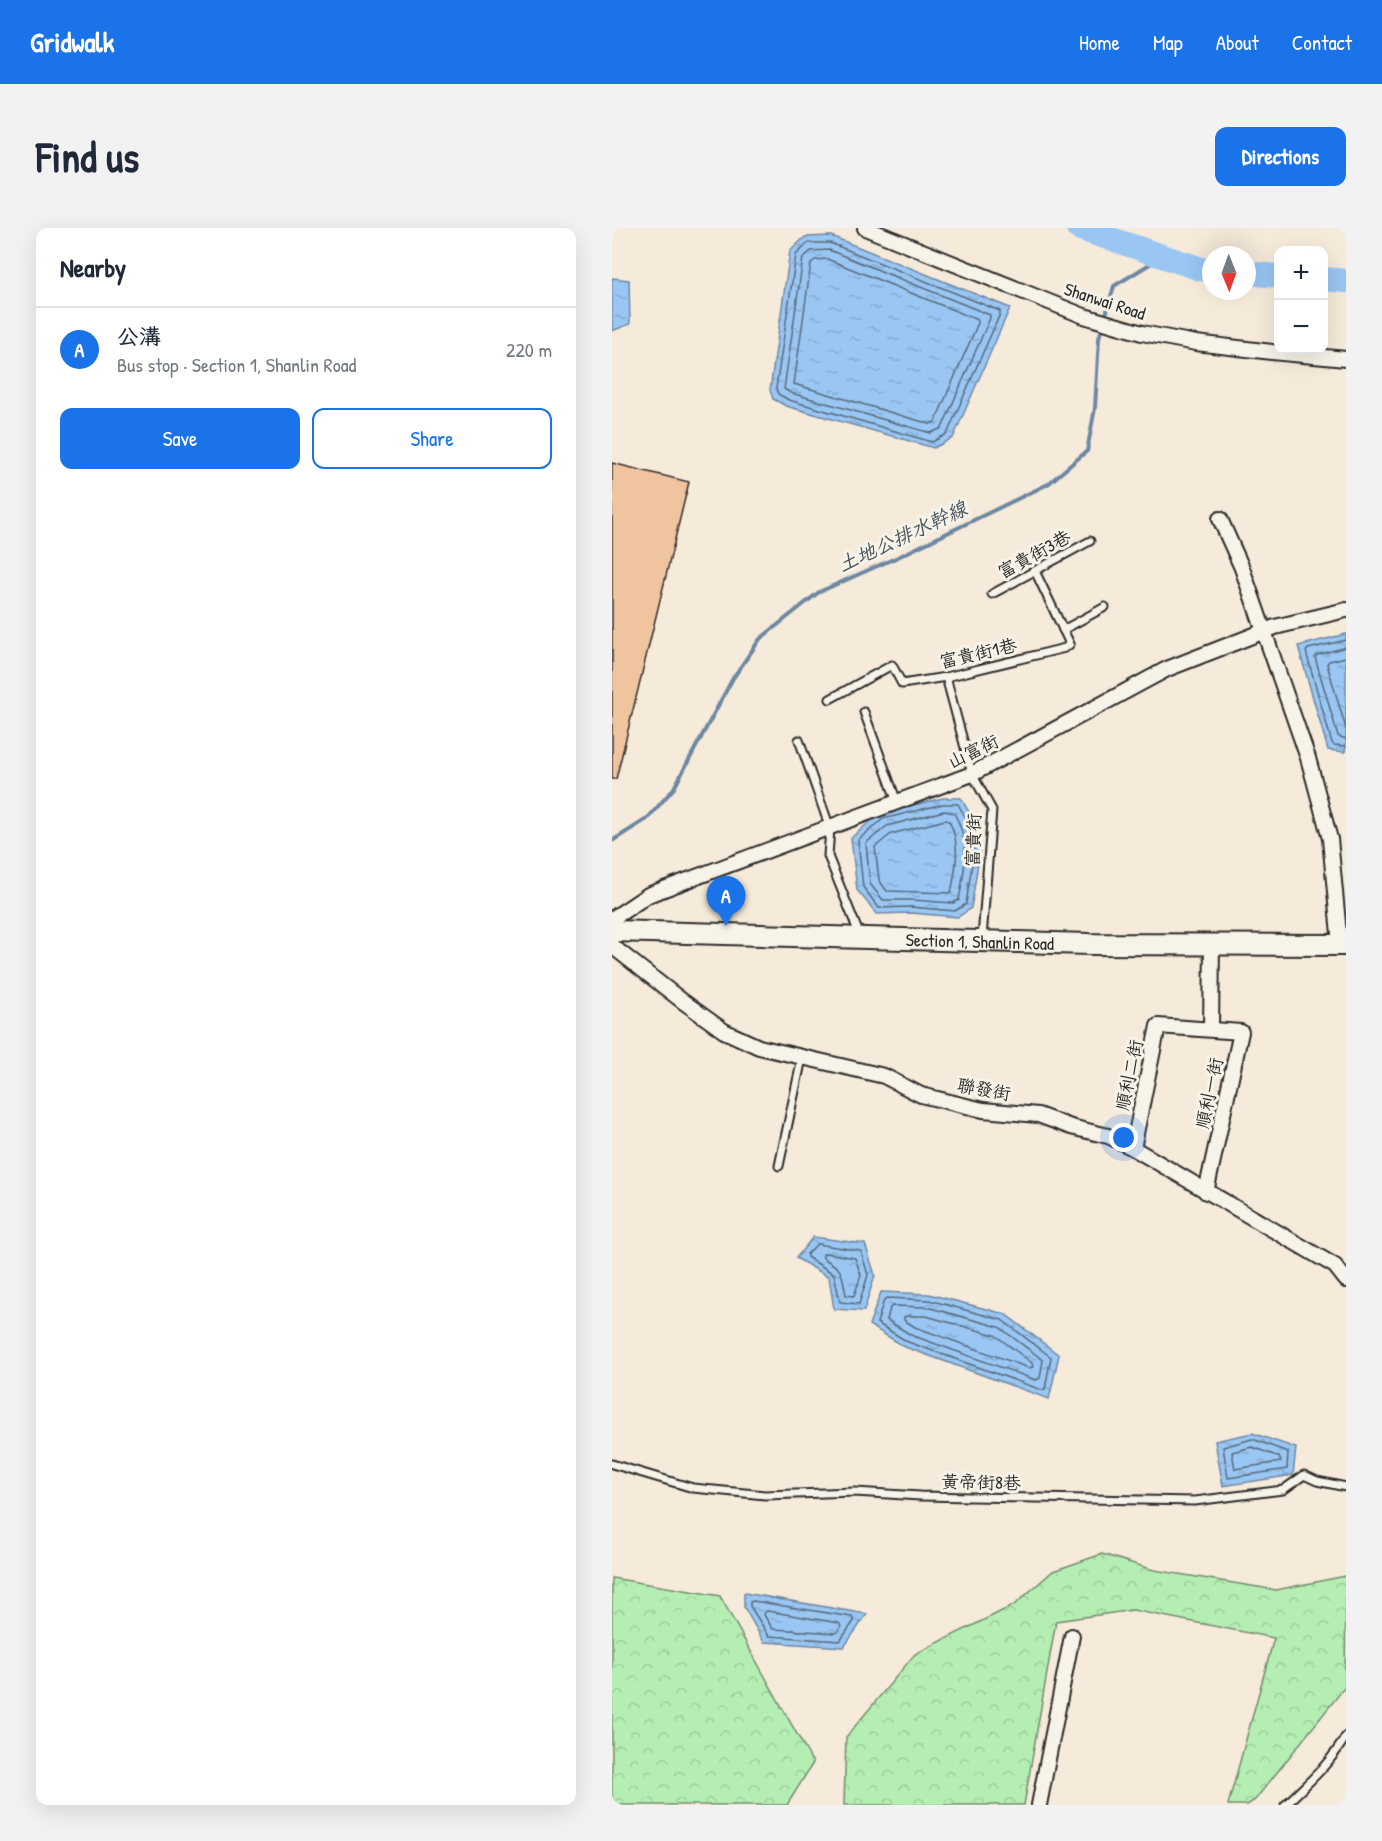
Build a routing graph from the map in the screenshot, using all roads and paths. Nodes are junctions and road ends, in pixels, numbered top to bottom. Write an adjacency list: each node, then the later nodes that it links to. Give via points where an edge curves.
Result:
1 (865, 228): 2 (street, Shanwai Road, via 1084,316 1142,333 1196,343)
2 (1346, 359)
3 (1220, 519): 10 (street)
4 (1090, 541): 5 (lane, 富貴街3巷)
5 (1035, 570): 6 (lane, 富貴街3巷); 9 (lane)
6 (992, 594)
7 (1105, 607): 9 (lane)
8 (1346, 610): 10 (street, 山富街)
9 (1063, 630): 11 (lane, 富貴街1巷, via 1070,644 1065,648)
10 (1264, 632): 15 (street, 山富街, via 1167,669); 23 (street, via 1308,758 1330,839)
11 (946, 677): 12 (lane, 富貴街1巷, via 902,684 892,665); 15 (lane, 富貴街)
12 (830, 699)
13 (864, 711): 16 (lane)
14 (799, 740): 17 (lane)
15 (972, 774): 16 (street, 山富街); 21 (lane, 富貴街, via 992,810)
16 (897, 802): 17 (street, 山富街)
17 (830, 828): 18 (street, 山富街, via 648,895); 20 (lane, via 828,856)
18 (612, 919)
19 (612, 931): 20 (main road, Section 1, Shanlin Road)
20 (860, 938): 21 (main road, Section 1, Shanlin Road)
21 (982, 941): 22 (main road, Section 1, Shanlin Road)
22 (1212, 944): 23 (main road, Section 1, Shanlin Road); 25 (street)
23 (1343, 945)
24 (612, 946): 26 (street, 聯發街, via 724,1031 759,1047)
25 (1211, 1029): 27 (street, 順利二街, via 1158,1026); 29 (street, 順利一街, via 1241,1032)
26 (802, 1058): 27 (street, 聯發街, via 884,1076 921,1095 983,1110 1038,1115 1108,1136); 28 (lane)
27 (1133, 1148): 29 (street, 聯發街)
28 (779, 1166)
29 (1206, 1192): 30 (street, 聯發街, via 1335,1266)
30 (1346, 1280)
31 (612, 1464): 32 (lane, 黃帝街8巷, via 693,1488 765,1495 855,1492 1195,1501 1283,1490 1304,1475)
32 (1346, 1487)
33 (1072, 1636): 35 (street)
34 (1346, 1736): 36 (lane, via 1316,1776)
35 (1039, 1805)
36 (1285, 1805)

